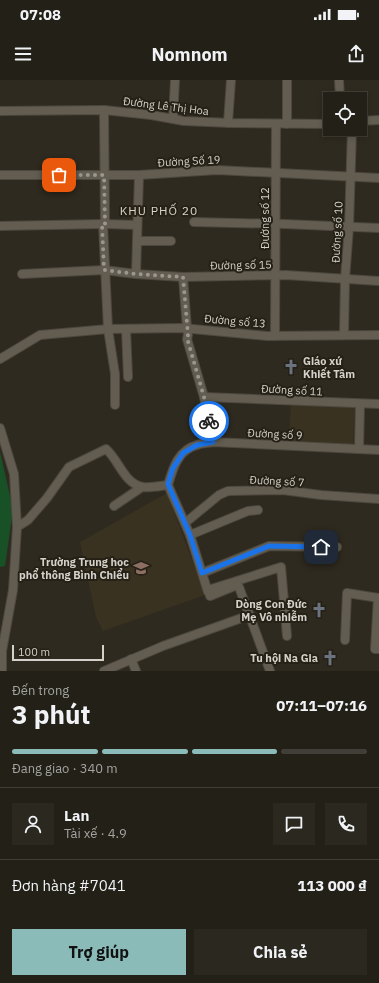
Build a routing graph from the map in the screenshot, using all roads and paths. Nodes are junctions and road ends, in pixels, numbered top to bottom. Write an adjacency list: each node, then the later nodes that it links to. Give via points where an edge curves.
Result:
1 (175, 80): 8 (street)
2 (231, 80): 11 (street)
3 (286, 80): 13 (street)
4 (339, 80): 5 (street)
5 (340, 92)
6 (104, 110): 7 (street, Đường Lê Thị Hoa); 8 (street, Đường Lê Thị Hoa); 18 (street)
7 (0, 111)
8 (173, 119): 11 (street, Đường Lê Thị Hoa)
9 (379, 120): 10 (street)
10 (367, 121)
11 (228, 123): 12 (street, Đường Lê Thị Hoa)
12 (276, 124): 13 (street, Đường Lê Thị Hoa); 16 (street, Đường số 12)
13 (287, 124): 14 (street, Đường Lê Thị Hoa)
14 (323, 124)
15 (352, 136): 20 (street, Đường số 10)
16 (276, 173): 19 (street, Đường Số 19, via 217,170); 20 (street, Đường Số 19); 24 (street, Đường số 12)
17 (0, 175): 18 (street, Đường Số 19)
18 (104, 175): 19 (street, Đường Số 19); 23 (street)
19 (139, 175): 25 (street)
20 (351, 176): 21 (street, Đường Số 19); 27 (street, Đường số 10)
21 (379, 178)
22 (194, 222): 24 (street)
23 (104, 224): 25 (street); 26 (street); 31 (street)
24 (276, 224): 27 (street); 34 (street, Đường số 12)
25 (137, 225): 29 (street)
26 (0, 226)
27 (349, 227): 28 (street); 36 (street, Đường số 10)
28 (379, 228)
29 (137, 241): 30 (street); 33 (street)
30 (171, 241)
31 (104, 270): 32 (street); 33 (street, Đường số 15); 39 (street)
32 (22, 274)
33 (136, 274): 35 (street, Đường số 15)
34 (275, 275): 35 (street, Đường số 15); 36 (street, Đường số 15); 42 (street, Đường số 12)
35 (183, 277): 38 (street)
36 (345, 279): 37 (street, Đường số 15); 43 (street, Đường số 10)
37 (379, 281)
38 (186, 328): 40 (street, Đường số 13); 42 (street, Đường số 13); 46 (street)
39 (108, 329): 40 (street, Đường số 13); 44 (street, Đường số 13, via 40,335); 49 (street, via 116,374)
40 (126, 329): 45 (street)
41 (379, 335): 43 (street, Đường số 13)
42 (275, 336): 43 (street, Đường số 13)
43 (344, 336)
44 (0, 359)
45 (128, 377)
46 (204, 397): 47 (street, Đường số 11); 51 (street)
47 (360, 404): 48 (street, Đường số 11); 52 (street)
48 (379, 404)
49 (116, 405)
50 (0, 428): 60 (street, via 14,474)
51 (213, 442): 52 (street, Đường số 9); 54 (street, Đường số 9, via 197,445 183,453 173,468)
52 (359, 449): 53 (street, Đường số 9)
53 (379, 450)
54 (168, 484): 55 (street); 59 (street)
55 (142, 487): 57 (street); 60 (street, via 127,478 106,449 70,467 28,520)
56 (379, 499): 59 (street, Đường số 7, via 283,490 228,491 219,495)
57 (114, 506)
58 (258, 510): 61 (street, via 248,511)
59 (185, 523): 61 (street)
60 (17, 527): 71 (street, via 13,590 2,651)
61 (190, 535): 63 (street)
62 (337, 547): 63 (street, via 269,546)
63 (202, 573): 64 (street)
64 (209, 592): 66 (street, via 238,586); 67 (street, via 282,567)
65 (378, 598): 68 (street, via 347,593); 69 (street, via 375,649)
66 (250, 616): 70 (street); 74 (street)
67 (286, 636)
68 (345, 640)
69 (379, 649)
70 (131, 659): 72 (street); 73 (street)
71 (2, 671)
72 (104, 671)
73 (136, 671)
74 (270, 671)

